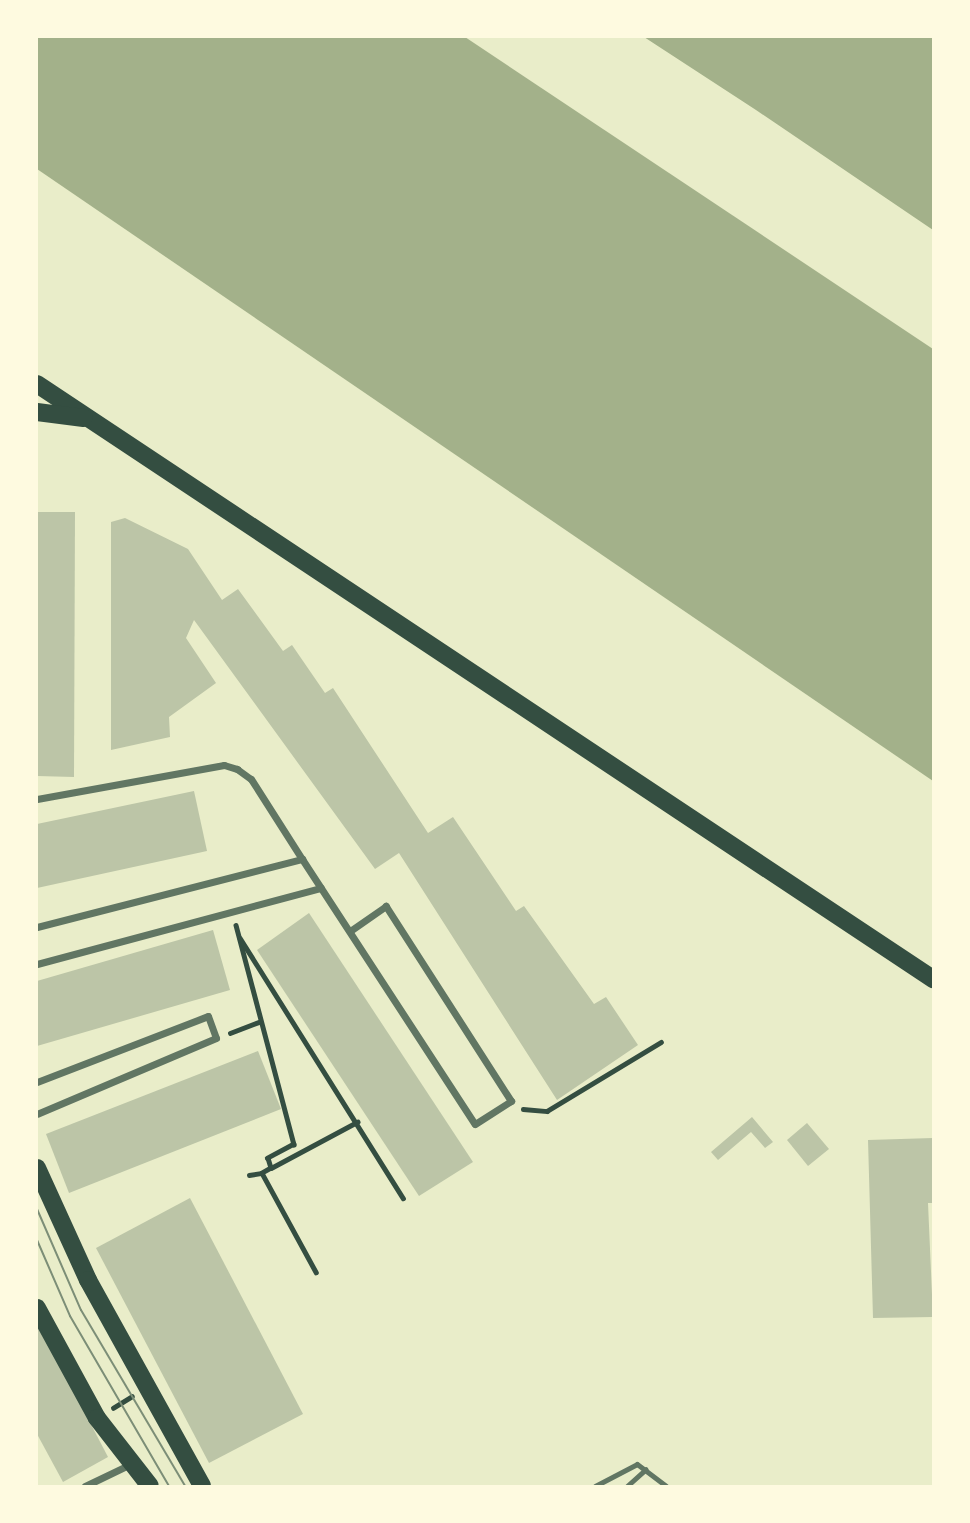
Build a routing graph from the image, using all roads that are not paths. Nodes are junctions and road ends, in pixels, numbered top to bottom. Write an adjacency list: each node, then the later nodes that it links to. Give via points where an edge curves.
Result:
1 (37, 384): 3 (main road)
2 (37, 412): 3 (main road)
3 (91, 419): 10 (main road)
4 (37, 799): 5 (street, via 224,765 251,779)
5 (302, 859): 6 (street); 7 (street)
6 (321, 888): 8 (street); 9 (street, via 232,908)
7 (37, 928)
8 (350, 931): 8 (street, via 475,1124 510,1101 386,906)
9 (37, 964)
10 (933, 979)
11 (37, 1082): 12 (street, via 208,1016 216,1038)
12 (37, 1114)
13 (37, 1170): 19 (main road)
14 (37, 1308): 15 (main road, via 97,1418)
15 (134, 1463): 17 (street); 18 (main road)
16 (646, 1469): 20 (lane, via 632,1465); 21 (lane); 22 (lane)
17 (85, 1486)
18 (150, 1486)
19 (202, 1486)
20 (596, 1486)
21 (627, 1486)
22 (666, 1486)

